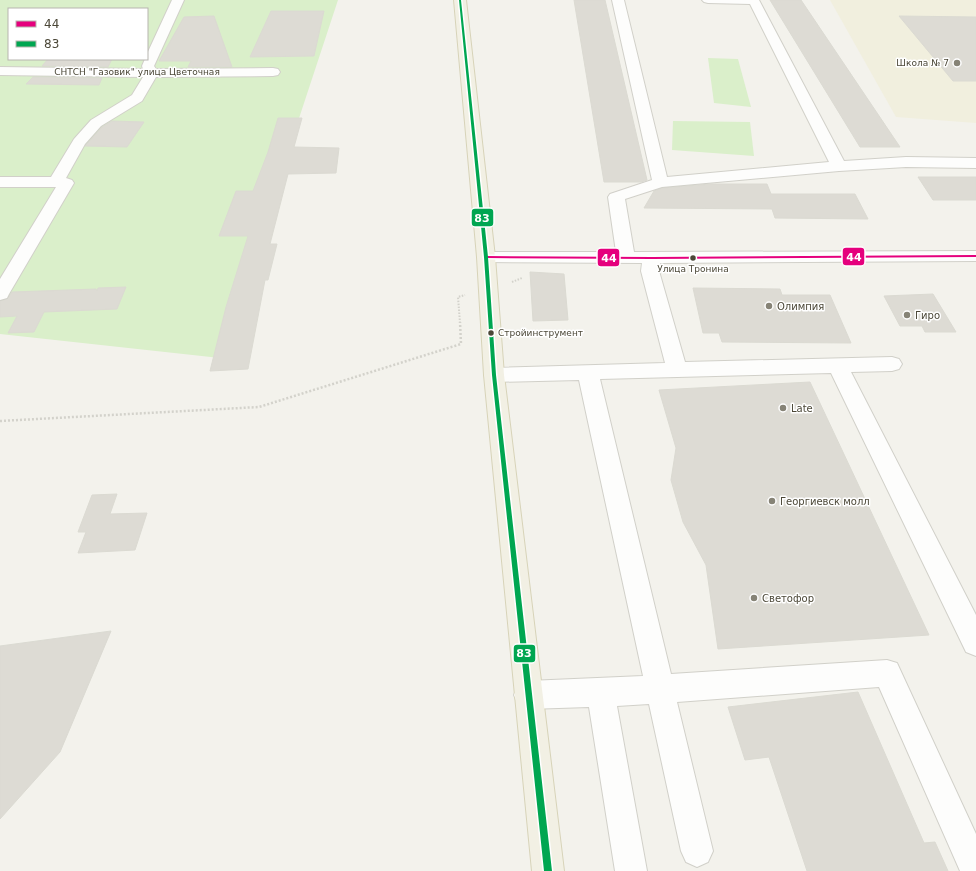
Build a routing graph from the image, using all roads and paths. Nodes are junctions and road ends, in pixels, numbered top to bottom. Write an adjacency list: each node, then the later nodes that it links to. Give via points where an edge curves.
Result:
1 (178, 0): 7 (street, via 148,66)
2 (460, 0): 14 (main road)
3 (618, 0): 12 (street)
4 (708, 0): 9 (street, via 754,1)
5 (0, 71): 7 (street, СНТСН "Газовик" улица Цветочная)
6 (273, 72): 7 (street, СНТСН "Газовик" улица Цветочная)
7 (152, 73): 11 (street, via 136,98 96,123 79,142)
8 (976, 163): 9 (street, via 906,162)
9 (839, 166): 12 (street)
10 (0, 182): 11 (street)
11 (56, 182): 20 (street, via 66,184)
12 (660, 182): 15 (street, via 616,197)
13 (971, 256): 16 (street); 17 (street)
14 (486, 257): 15 (street); 19 (main road)
15 (626, 258): 16 (street)
16 (652, 258): 23 (street, via 650,271)
17 (976, 272)
18 (522, 275): 19 (path, via 522,279)
19 (487, 288): 25 (main road); 26 (path, via 458,297 461,344 259,407)
20 (0, 294)
21 (892, 364): 22 (street)
22 (838, 366): 23 (street); 27 (street)
23 (677, 371): 24 (street)
24 (588, 374): 25 (street); 28 (street)
25 (494, 375): 30 (main road)
26 (0, 421)
27 (976, 643)
28 (660, 689): 29 (street); 31 (street); 32 (street, via 887,673)
29 (601, 693): 30 (street); 34 (street)
30 (528, 694): 33 (main road)
31 (697, 851)
32 (976, 870)
33 (548, 871)
34 (631, 871)

